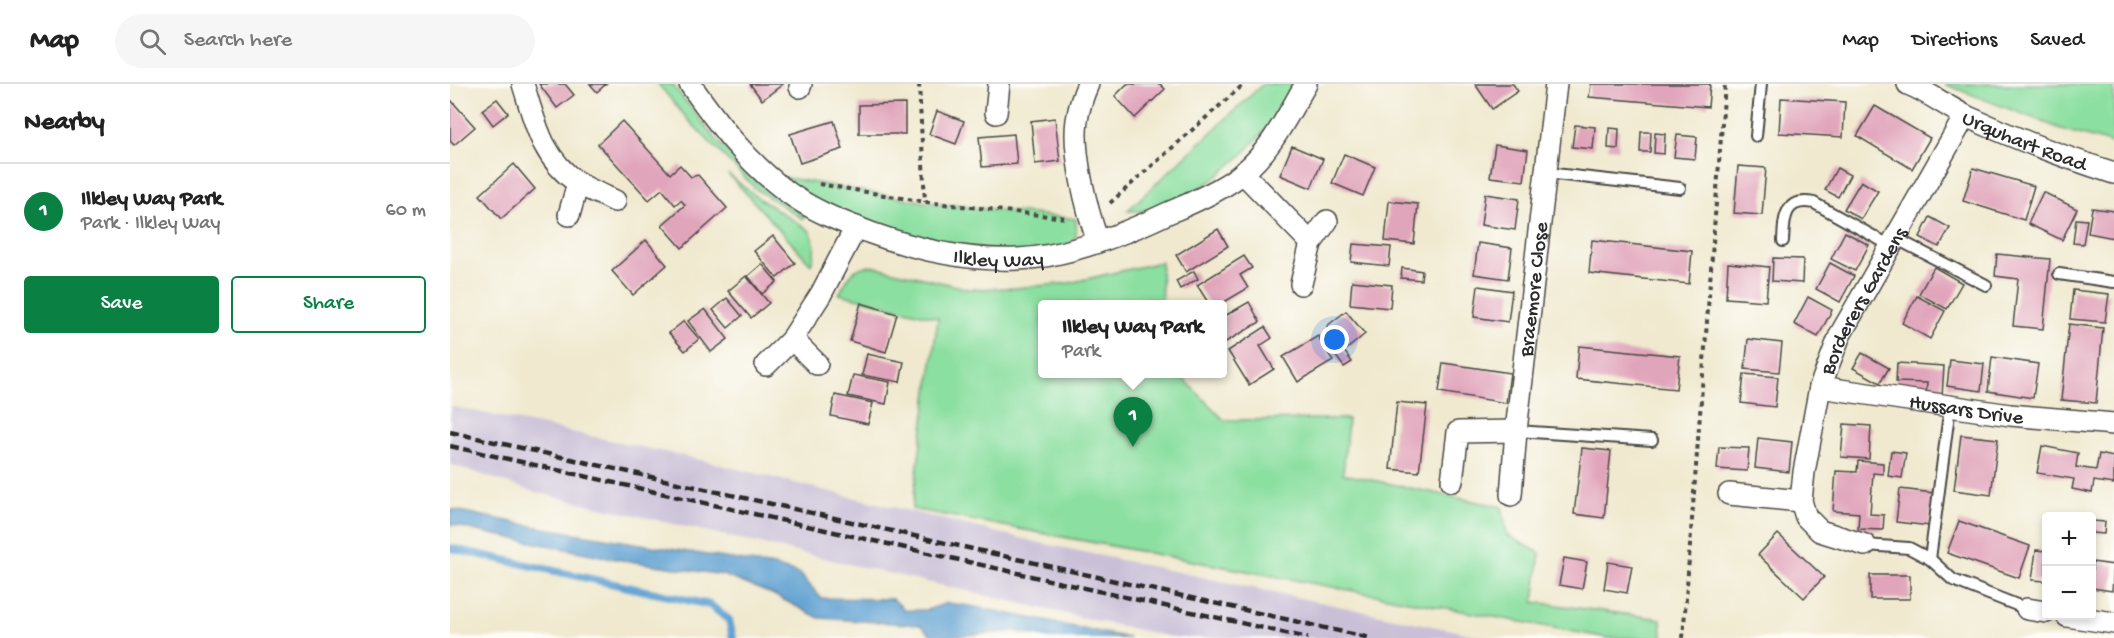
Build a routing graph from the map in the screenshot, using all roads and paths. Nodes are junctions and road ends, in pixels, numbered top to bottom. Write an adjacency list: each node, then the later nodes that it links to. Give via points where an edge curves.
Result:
1 (523, 84): 19 (street, via 541,142 553,160)
2 (690, 84): 26 (street, Ilkley Way, via 741,152 765,174 815,210)
3 (919, 84): 22 (path)
4 (999, 84): 12 (street)
5 (1244, 84): 24 (path)
6 (1306, 84): 15 (street, Ilkley Way, via 1266,150)
7 (1556, 84): 16 (street, Braemore Close)
8 (1725, 84): 52 (path)
9 (1761, 84): 14 (lane)
10 (1908, 84): 13 (street, Urquhart Road)
11 (1083, 85): 24 (street, via 1077,120 1078,157)
12 (996, 113)
13 (1965, 116): 17 (street, Urquhart Road); 29 (street, Borderers Gardens)
14 (1756, 136)
15 (1243, 173): 28 (street, Ilkley Way, via 1190,203); 30 (street)
16 (1546, 173): 20 (lane); 41 (street, Braemore Close)
17 (2114, 173)
18 (809, 182): 22 (path)
19 (578, 183): 21 (street); 23 (street)
20 (1680, 188)
21 (615, 201)
22 (925, 202): 24 (path)
23 (569, 215)
24 (1090, 220): 28 (street)
25 (1327, 221): 30 (street)
26 (856, 227): 28 (street, Ilkley Way, via 897,242 985,259 1044,256); 35 (street)
27 (1783, 241): 29 (lane, via 1787,210 1804,201)
28 (1098, 242)
29 (1893, 242): 34 (lane); 38 (street, Borderers Gardens, via 1840,335)
30 (1311, 243): 33 (street)
31 (2059, 274): 32 (lane)
32 (2114, 282)
33 (1301, 284)
34 (1986, 285)
35 (792, 339): 36 (street); 37 (street)
36 (766, 364)
37 (817, 364)
38 (1820, 387): 39 (street, Hussars Drive); 46 (street, Borderers Gardens)
39 (1950, 406): 40 (street, Hussars Drive); 48 (lane)
40 (2114, 424)
41 (1516, 431): 42 (lane); 43 (street, via 1458,432); 45 (street, Braemore Close)
42 (1652, 440)
43 (1452, 481)
44 (1729, 494): 46 (street)
45 (1510, 495)
46 (1801, 501): 47 (street, via 1806,516 1820,531)
47 (1865, 545): 48 (lane, via 1909,548)
48 (1930, 559): 49 (lane, via 1953,580)
49 (2037, 610)
50 (2096, 620): 51 (street)
51 (2114, 623)
52 (1683, 638)

